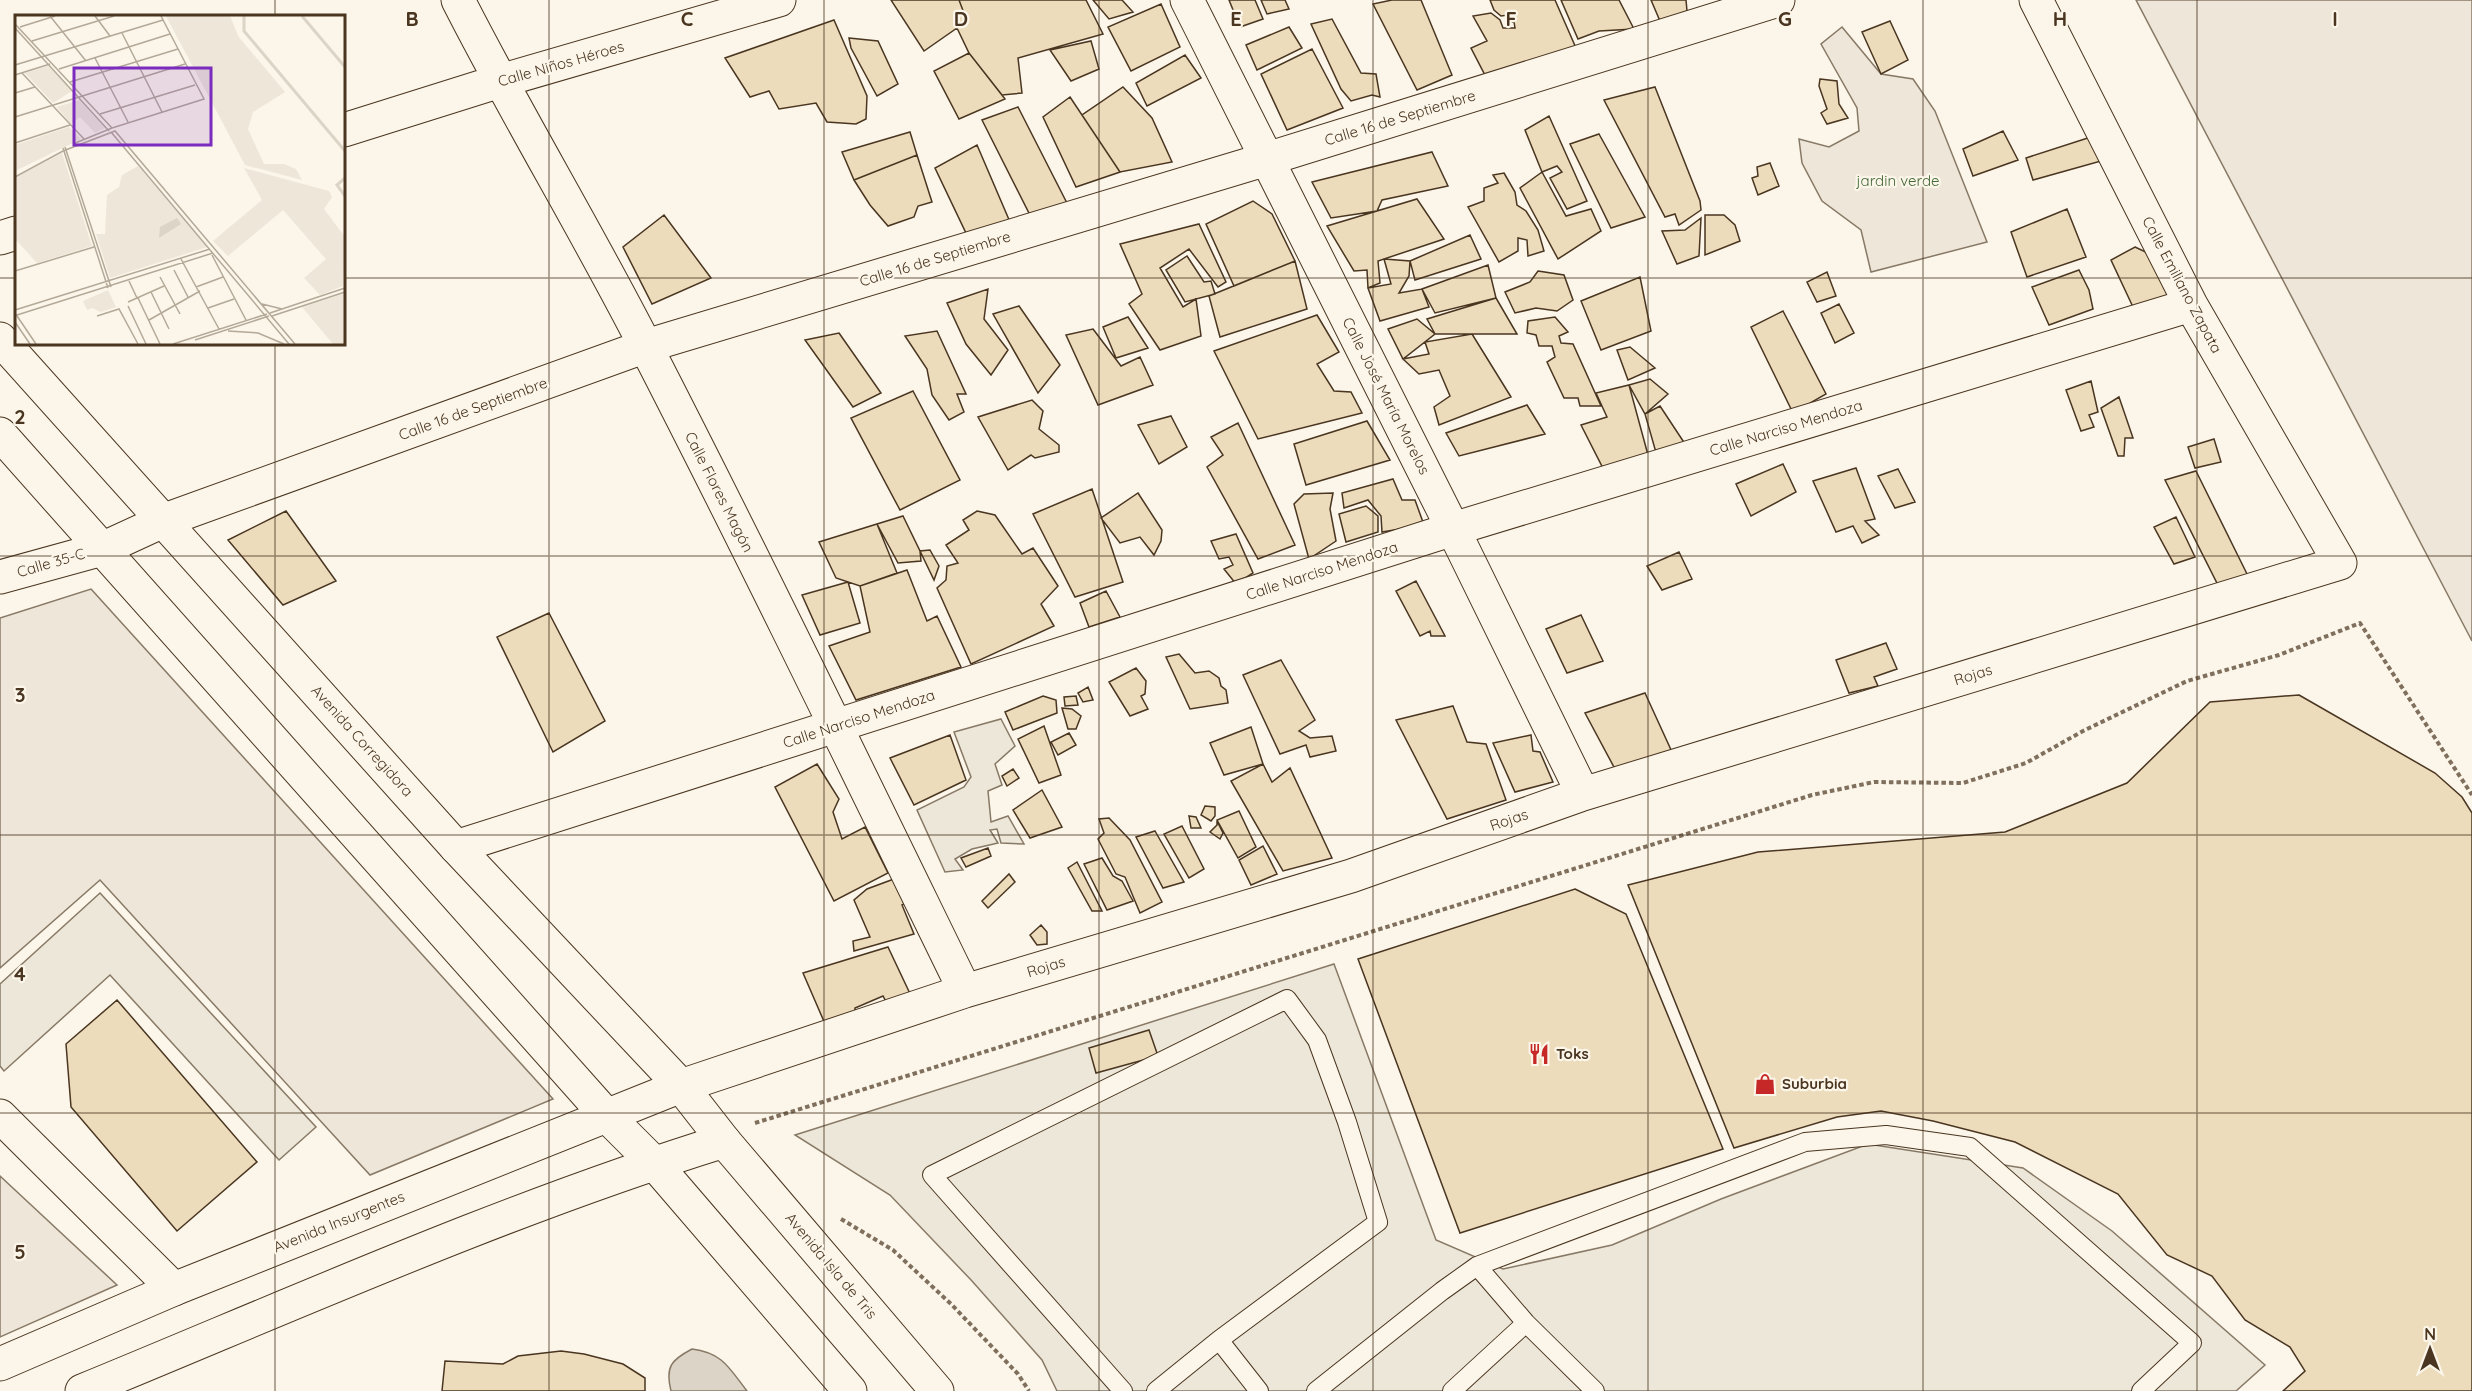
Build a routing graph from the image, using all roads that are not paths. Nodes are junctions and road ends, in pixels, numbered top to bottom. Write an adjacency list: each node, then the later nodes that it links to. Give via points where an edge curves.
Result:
1 (458, 0): 6 (street, Calle Flores Magón)
2 (779, 0): 6 (street, Calle Niños Héroes)
3 (1187, 0): 8 (street, Calle José María Morelos)
4 (1778, 0): 8 (street, Calle 16 de Septiembre)
5 (2036, 0): 11 (street, Calle Emiliano Zapata)
6 (500, 81): 7 (street, Calle Niños Héroes); 13 (street, Calle Flores Magón)
7 (345, 130)
8 (1267, 159): 13 (street, Calle 16 de Septiembre); 16 (street, Calle José María Morelos)
9 (15, 233): 10 (street)
10 (0, 238)
11 (2190, 305): 16 (street, Calle Narciso Mendoza); 18 (street, Calle Emiliano Zapata)
12 (0, 339): 15 (street, Avenida Corregidora)
13 (646, 346): 15 (street, Calle 16 de Septiembre); 20 (street, Calle Flores Magón)
14 (0, 434): 17 (street)
15 (165, 520): 17 (street, Calle 16 de Septiembre); 22 (street, Avenida Corregidora)
16 (1453, 529): 20 (street, Calle Narciso Mendoza); 21 (street, Calle José María Morelos)
17 (102, 549): 19 (street, Calle 35-C); 25 (street)
18 (2340, 563): 21 (street, Rojas)
19 (0, 577)
20 (836, 727): 22 (street, Calle Narciso Mendoza); 23 (street, Calle Flores Magón)
21 (1583, 794): 23 (street, Rojas, via 1351,876)
22 (456, 847): 24 (street, Avenida Corregidora)
23 (965, 991): 24 (street, Rojas)
24 (681, 1086): 25 (street, Avenida Insurgentes); 27 (street, Avenida Corregidora)
25 (606, 1115): 28 (street); 30 (street, Avenida Insurgentes)
26 (0, 1116): 30 (street)
27 (736, 1133): 28 (street); 37 (street, Avenida Isla de Tris)
28 (654, 1163): 35 (street, via 484,1226); 36 (street)
29 (1477, 1266): 31 (lane); 41 (lane); 43 (lane, via 1805,1142 1886,1134 1970,1147 2192,1343)
30 (174, 1289): 33 (street, Avenida Insurgentes)
31 (1526, 1323): 34 (lane); 42 (lane)
32 (1219, 1340): 38 (lane, via 1378,1222 1317,1040 1287,999 932,1175); 39 (lane); 40 (lane)
33 (0, 1364)
34 (1587, 1388)
35 (82, 1391)
36 (850, 1391)
37 (937, 1391)
38 (1123, 1391)
39 (1156, 1391)
40 (1259, 1391)
41 (1316, 1391)
42 (1452, 1391)
43 (2141, 1391)

